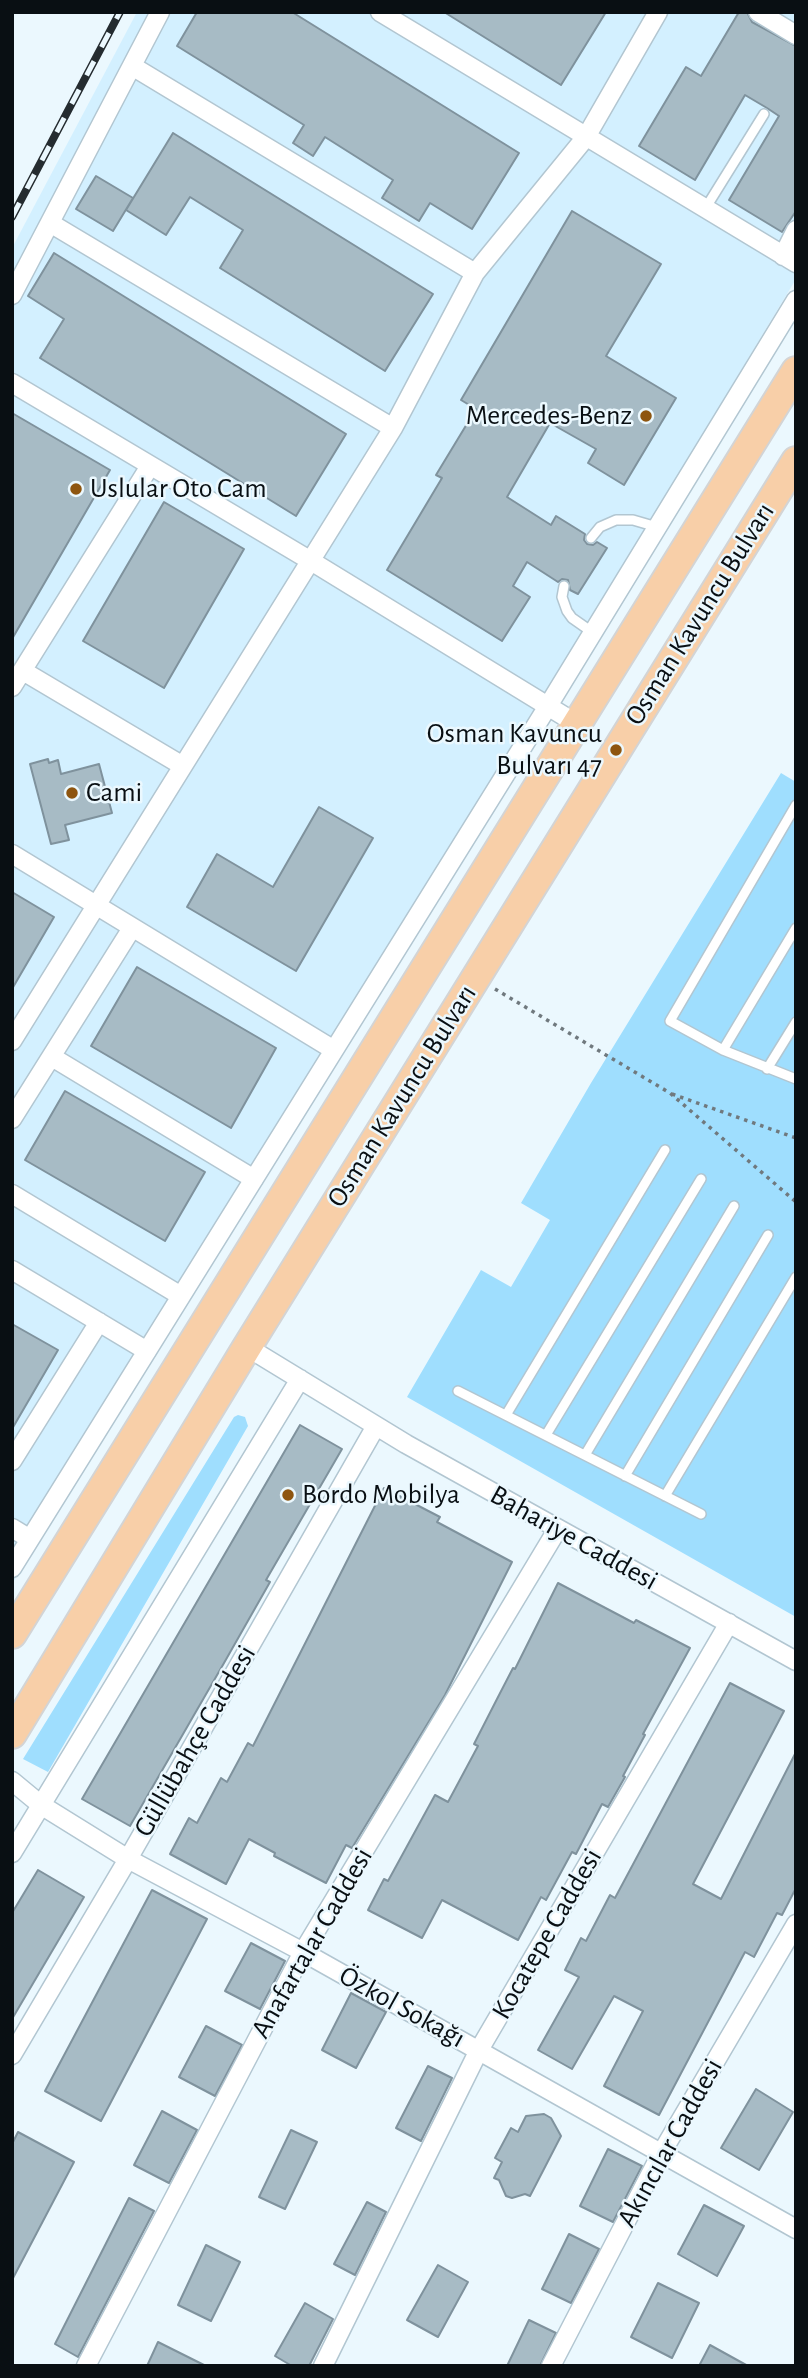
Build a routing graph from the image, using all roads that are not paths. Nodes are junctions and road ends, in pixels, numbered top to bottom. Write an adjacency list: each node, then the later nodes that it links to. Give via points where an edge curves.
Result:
1 (160, 12): 6 (street)
2 (380, 12): 8 (street)
3 (658, 12): 8 (street)
4 (758, 12): 5 (street)
5 (796, 35)
6 (132, 66): 10 (street); 13 (street)
7 (764, 114): 9 (lane)
8 (586, 137): 9 (street); 13 (street)
9 (705, 209): 12 (street)
10 (50, 223): 14 (street); 18 (street)
11 (796, 230): 12 (street)
12 (789, 259)
13 (475, 273): 18 (street)
14 (12, 295)
15 (796, 300): 21 (street)
16 (796, 371): 29 (highway, Osman Kavuncu Bulvarı)
17 (12, 383): 20 (street)
18 (393, 428): 23 (street)
19 (796, 461): 54 (highway, Osman Kavuncu Bulvarı)
20 (150, 466): 23 (street); 26 (street)
21 (657, 527): 22 (lane, via 616,520 600,527); 25 (street)
22 (591, 538)
23 (311, 561): 28 (street); 30 (street)
24 (564, 586): 25 (lane, via 567,611)
25 (592, 632): 28 (street)
26 (23, 671): 27 (street); 30 (street)
27 (12, 687)
28 (548, 706): 29 (street); 38 (street)
29 (577, 724): 71 (highway, Osman Kavuncu Bulvarı)
30 (183, 766): 33 (street)
31 (796, 805): 39 (lane, via 670,1021)
32 (12, 854): 33 (street)
33 (97, 904): 34 (street); 37 (street)
34 (132, 928): 38 (street); 40 (street)
35 (796, 928): 39 (lane)
36 (796, 1022): 41 (lane)
37 (14, 1035)
38 (334, 1050): 45 (street)
39 (723, 1050): 41 (lane)
40 (52, 1057): 43 (street); 45 (street)
41 (767, 1069): 42 (lane)
42 (796, 1079)
43 (12, 1119)
44 (665, 1150): 58 (lane)
45 (254, 1179): 52 (street)
46 (701, 1179): 60 (lane)
47 (12, 1195): 52 (street)
48 (734, 1206): 61 (lane)
49 (768, 1235): 63 (lane)
50 (12, 1270): 53 (street)
51 (796, 1277): 64 (lane)
52 (181, 1296): 55 (street)
53 (99, 1322): 55 (street); 62 (street)
54 (247, 1347): 56 (street, Bahariye Caddesi); 73 (highway, Osman Kavuncu Bulvarı)
55 (147, 1351): 68 (street)
56 (300, 1379): 59 (street, Bahariye Caddesi); 75 (street)
57 (458, 1391): 58 (lane)
58 (506, 1415): 60 (lane)
59 (376, 1426): 67 (street, Bahariye Caddesi); 77 (street, Güllübahçe Caddesi)
60 (546, 1435): 61 (lane)
61 (585, 1455): 63 (lane)
62 (12, 1461)
63 (625, 1476): 64 (lane)
64 (665, 1496): 65 (lane)
65 (701, 1514)
66 (12, 1528): 68 (street)
67 (557, 1530): 70 (street, Bahariye Caddesi); 79 (street, Anafartalar Caddesi)
68 (30, 1539): 69 (street)
69 (12, 1568)
70 (729, 1623): 72 (street, Bahariye Caddesi); 80 (street, Kocatepe Caddesi)
71 (12, 1634)
72 (796, 1661)
73 (12, 1734)
74 (12, 1781): 75 (street, Özkol Sokağı)
75 (41, 1805): 76 (street); 77 (street, Özkol Sokağı)
76 (12, 1853)
77 (128, 1859): 79 (street, Özkol Sokağı); 81 (street, Güllübahçe Caddesi)
78 (796, 1924): 82 (street, Akıncılar Caddesi)
79 (303, 1952): 80 (street, Özkol Sokağı); 84 (street, Anafartalar Caddesi)
80 (479, 2050): 82 (street, Özkol Sokağı); 85 (street, Kocatepe Caddesi)
81 (12, 2055)
82 (662, 2152): 83 (street, Özkol Sokağı); 86 (street, Akıncılar Caddesi)
83 (796, 2229)
84 (86, 2366)
85 (323, 2366)
86 (551, 2366)

